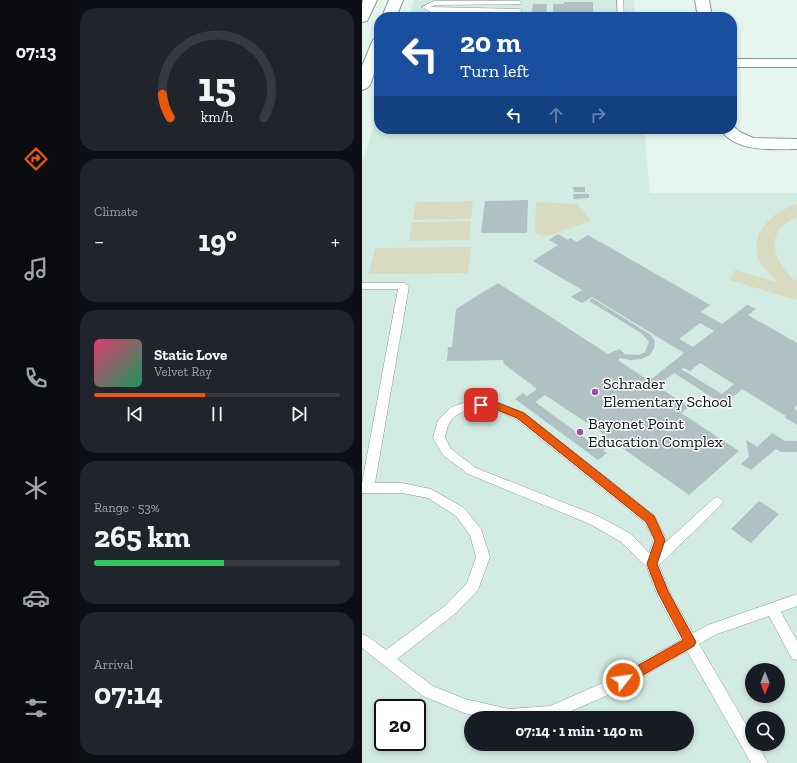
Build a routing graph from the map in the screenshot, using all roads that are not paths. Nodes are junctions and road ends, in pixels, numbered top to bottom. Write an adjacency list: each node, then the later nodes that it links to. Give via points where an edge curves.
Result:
1 (370, 0): 9 (main road)
2 (396, 0): 6 (main road)
3 (620, 0): 7 (lane)
4 (702, 0): 8 (main road)
5 (519, 8): 5 (lane, via 431,10 425,7 434,3)
6 (391, 12)
7 (621, 12)
8 (704, 12)
9 (362, 18)
10 (737, 63): 11 (main road)
11 (797, 63)
12 (374, 64): 13 (main road)
13 (362, 85)
14 (733, 134): 15 (main road, via 740,140 766,144)
15 (797, 144)
16 (362, 286): 17 (lane, via 404,286)
17 (365, 488): 25 (lane, via 402,488 431,494 460,512 476,533 483,557 473,586 451,609)
18 (717, 502): 19 (lane)
19 (652, 564): 19 (lane, via 660,540 650,519 520,416 493,404 470,405 455,410 442,423 439,438 447,452 472,471 594,520 626,538); 23 (lane, via 663,593)
20 (797, 600): 21 (lane)
21 (772, 609): 23 (lane, via 713,629); 24 (lane)
22 (362, 640): 25 (lane)
23 (690, 642): 25 (lane, via 610,687 550,713 509,716 464,706 428,691); 26 (lane)
24 (797, 654)
25 (387, 658)
26 (760, 763)

